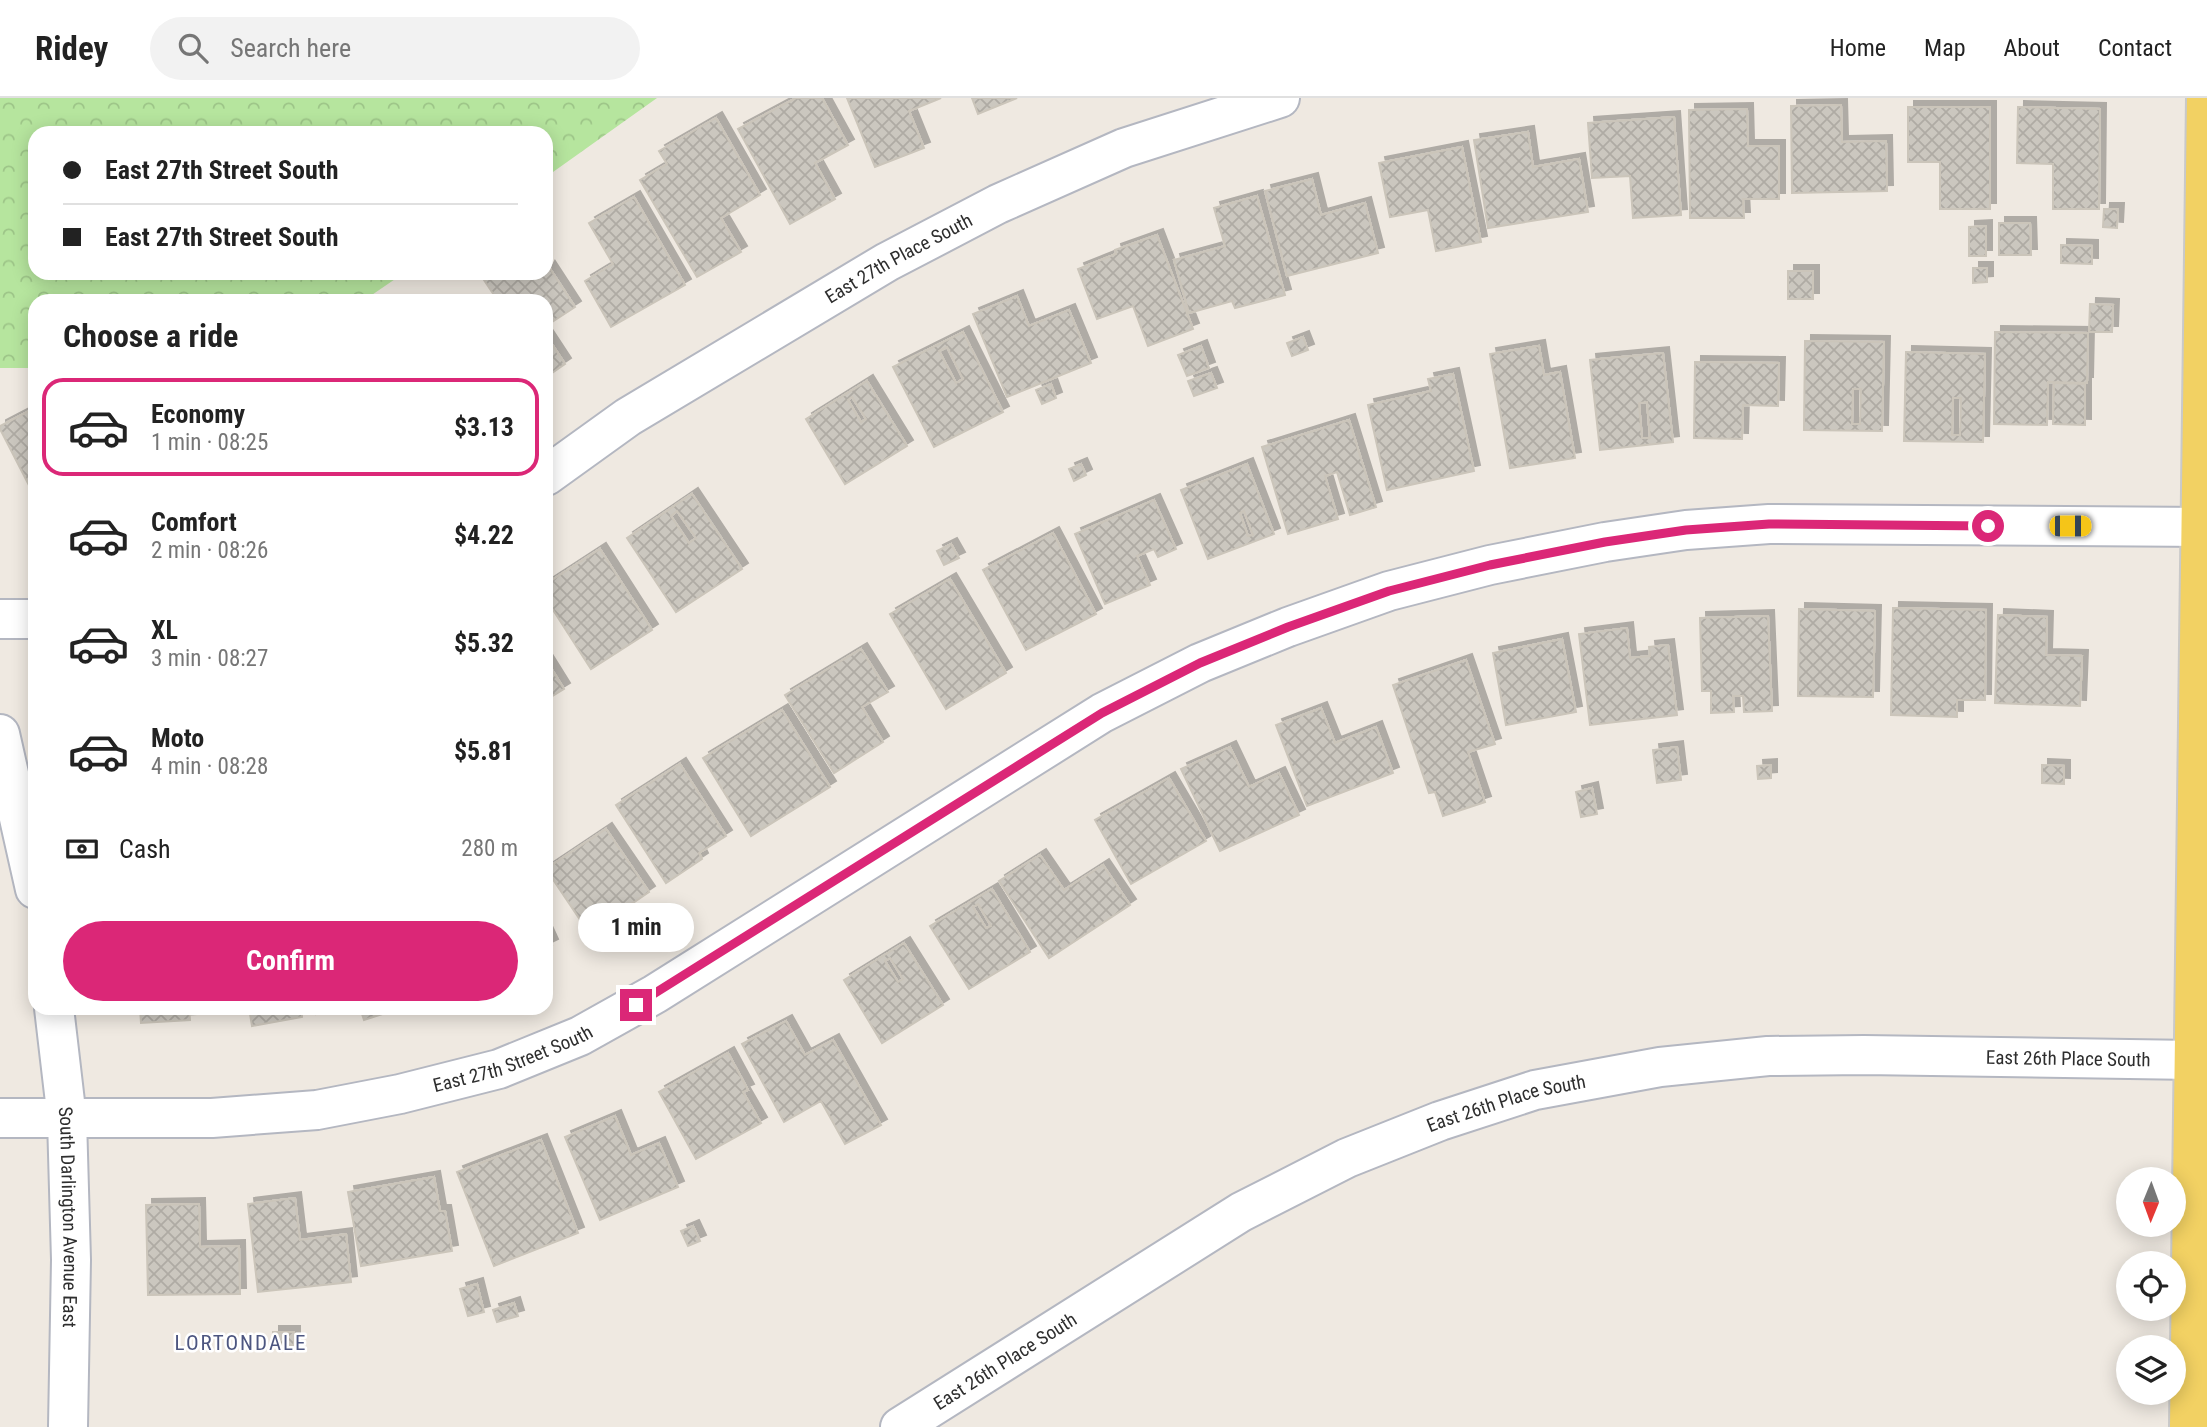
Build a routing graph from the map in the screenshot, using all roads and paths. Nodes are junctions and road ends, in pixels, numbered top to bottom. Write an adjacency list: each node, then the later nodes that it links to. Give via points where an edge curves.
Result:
1 (1280, 98): 3 (street, East 27th Place South, via 1124,148 998,204 887,262 628,417)
2 (2206, 98): 4 (main road)
3 (553, 471)
4 (2203, 527): 10 (main road); 12 (street, East 27th Street South, via 1769,524 1686,530 1490,565 1389,591 1200,663 1102,713 655,994 580,1036 499,1069 317,1110 212,1118)
5 (0, 619): 6 (street)
6 (28, 619)
7 (0, 734): 8 (street)
8 (28, 858)
9 (55, 1015): 12 (street, South Darlington Avenue East)
10 (2194, 1060): 14 (street, East 26th Place South, via 1768,1056 1660,1067 1535,1090 1347,1158 1241,1212); 15 (main road)
11 (0, 1118): 12 (street, East 27th Street South)
12 (67, 1119): 13 (street, South Darlington Avenue East, via 71,1260)
13 (68, 1427)
14 (901, 1427)
15 (2189, 1427)

